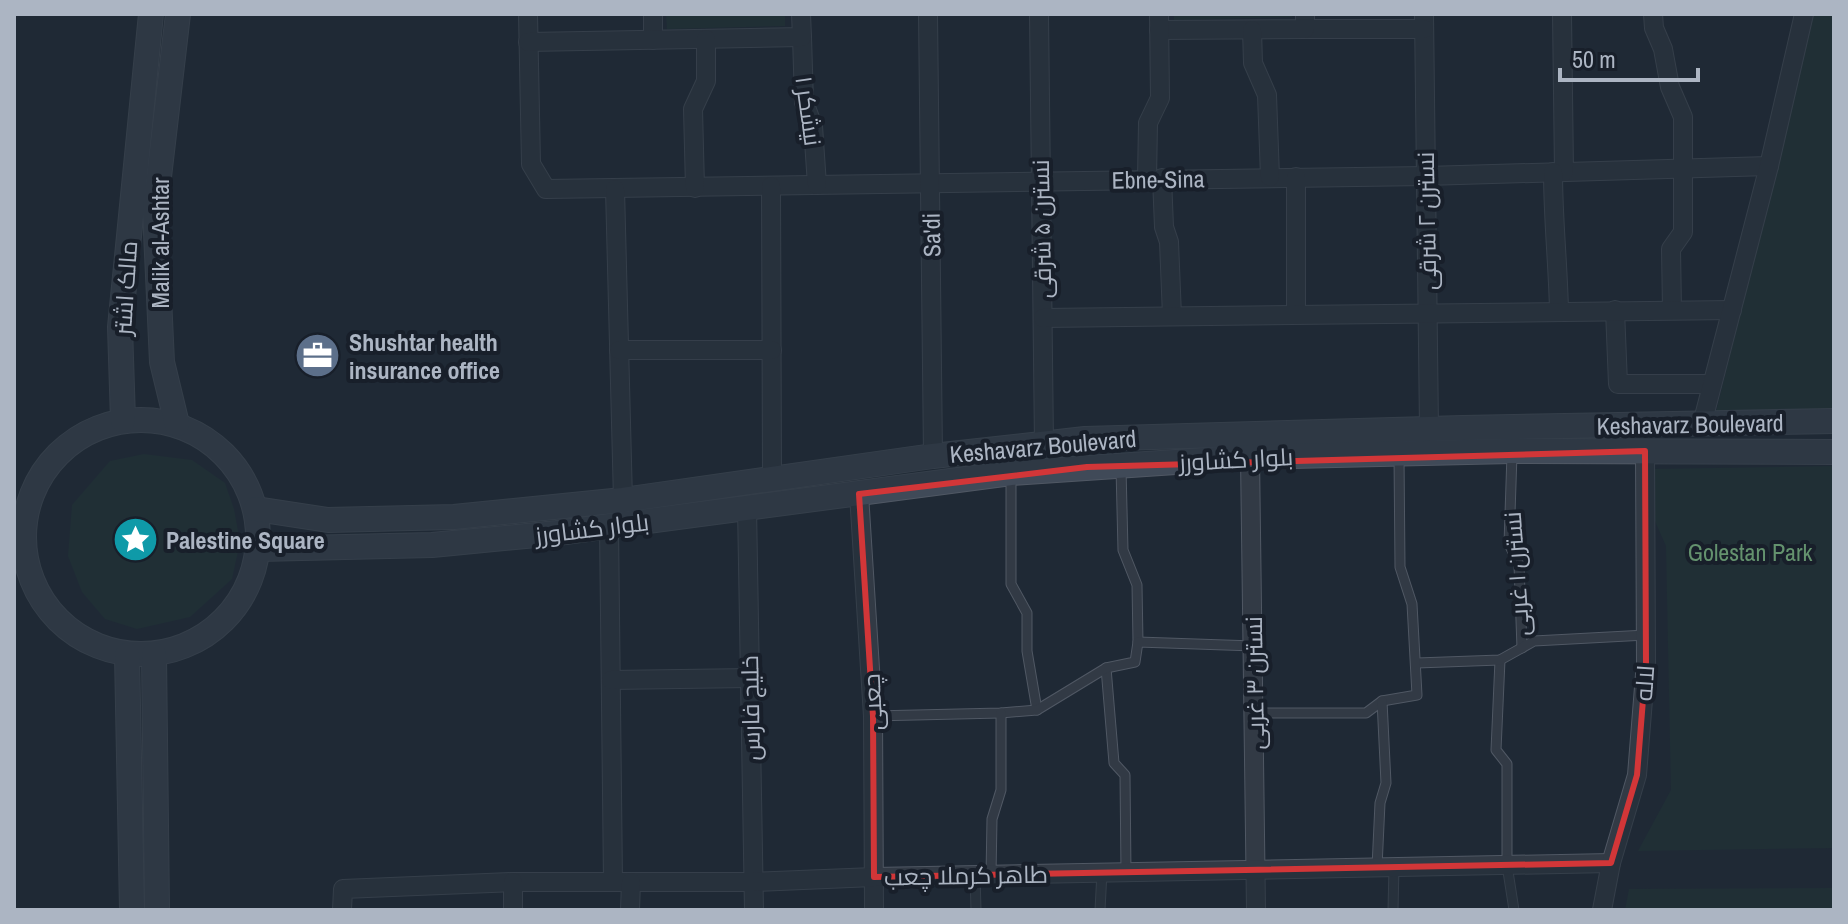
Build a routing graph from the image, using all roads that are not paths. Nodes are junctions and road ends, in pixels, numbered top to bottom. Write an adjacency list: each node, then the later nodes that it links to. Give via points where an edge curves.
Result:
1 (151, 14): 43 (main road, مالک اشتر, via 120,327)
2 (178, 14): 45 (main road, Malik al-Ashtar, via 155,211 162,362)
3 (528, 14): 18 (street)
4 (653, 14): 17 (street)
5 (801, 14): 15 (street, نیشکر ۱)
6 (928, 14): 27 (street, Sa'di)
7 (1039, 14): 26 (street, نسترن ۵ شرقی)
8 (1562, 14): 21 (street)
9 (1653, 14): 20 (street, via 1670,87 1683,117)
10 (1804, 14): 19 (street)
11 (1424, 21): 13 (street); 22 (street, نسترن ۲ شرقی)
12 (1159, 22): 14 (street); 25 (street, via 1160,98 1148,123)
13 (1305, 22): 14 (street)
14 (1252, 30): 23 (street, via 1253,63 1267,95)
15 (802, 37): 16 (street); 28 (street, نیشکر ۱, via 804,102 813,126)
16 (706, 39): 17 (street); 30 (street, via 706,81 693,109)
17 (653, 40): 18 (street)
18 (528, 42): 31 (street, Ebne-Sina, via 531,164 546,189)
19 (1769, 166): 20 (street, Ebne-Sina); 34 (street)
20 (1684, 169): 21 (street, Ebne-Sina); 33 (street, via 1683,232 1671,249)
21 (1559, 172): 22 (street, Ebne-Sina); 36 (street, via 1553,225)
22 (1426, 176): 24 (street, Ebne-Sina); 35 (street, نسترن ۲ شرقی)
23 (1270, 177): 24 (street, Ebne-Sina); 25 (street, Ebne-Sina)
24 (1296, 177): 37 (street)
25 (1155, 179): 26 (street, Ebne-Sina); 38 (street, via 1169,242)
26 (1041, 180): 27 (street, Ebne-Sina); 39 (street, نسترن ۵ شرقی)
27 (930, 183): 28 (street, Ebne-Sina); 53 (street, Sa'di)
28 (817, 185): 29 (street, Ebne-Sina)
29 (771, 186): 30 (street, Ebne-Sina); 41 (street)
30 (695, 188): 31 (street, Ebne-Sina)
31 (615, 189): 40 (street)
32 (1615, 310): 33 (street); 36 (street); 42 (street, via 1618,384)
33 (1672, 310): 34 (street)
34 (1732, 310): 42 (street)
35 (1428, 311): 36 (street); 37 (street); 47 (street, نسترن ۲ شرقی)
36 (1559, 311)
37 (1296, 314): 38 (street)
38 (1172, 316): 39 (street)
39 (1043, 318): 48 (street, نسترن ۵ شرقی)
40 (619, 350): 41 (street); 59 (street)
41 (772, 350): 57 (street)
42 (1712, 384): 46 (street)
43 (123, 420): 45 (main road); 62 (main road, via 85,433 53,458)
44 (1834, 421): 46 (main road, Keshavarz Boulevard)
45 (177, 424): 61 (main road, via 212,443 240,472)
46 (1702, 424): 47 (main road, Keshavarz Boulevard)
47 (1429, 429): 48 (main road, Keshavarz Boulevard)
48 (1044, 444): 53 (main road, Keshavarz Boulevard)
49 (1512, 451): 50 (main road, بلوار کشاورز); 52 (main road, بلوار کشاورز); 69 (lane, نسترن ۱ غربی, via 1509,544 1519,565)
50 (1645, 451): 51 (main road, بلوار کشاورز); 66 (street, لاله)
51 (1834, 452)
52 (1399, 454): 54 (main road, بلوار کشاورز); 73 (lane, via 1400,567 1412,604)
53 (933, 456): 57 (main road, Keshavarz Boulevard)
54 (1250, 457): 55 (main road, بلوار کشاورز); 68 (street, نسترن ۳ غربی)
55 (1120, 465): 56 (main road, بلوار کشاورز); 67 (lane, via 1123,550 1137,585)
56 (1011, 473): 58 (main road, بلوار کشاورز); 78 (lane, via 1011,584 1027,613)
57 (772, 479): 59 (main road, Keshavarz Boulevard)
58 (859, 494): 60 (main road, بلوار کشاورز); 81 (street, چعبی)
59 (623, 500): 61 (main road, Keshavarz Boulevard, via 438,517 328,520)
60 (747, 507): 63 (main road, بلوار کشاورز); 75 (street, خلیج فارس)
61 (256, 509): 64 (main road)
62 (21, 513): 65 (main road)
63 (609, 526): 64 (main road, بلوار کشاورز, via 432,545); 76 (street)
64 (259, 549): 71 (main road, via 248,588 225,621 192,644)
65 (21, 568): 70 (main road, via 66,628 94,646)
66 (1646, 635): 69 (lane, via 1534,641); 82 (street, لاله, via 1637,775)
67 (1138, 642): 68 (lane); 74 (lane, via 1135,662)
68 (1254, 646): 80 (street, نسترن ۳ غربی)
69 (1522, 648): 72 (lane)
70 (127, 655): 71 (main road); 93 (main road)
71 (154, 655): 94 (main road)
72 (1500, 660): 73 (lane); 83 (lane, via 1496,750 1507,764)
73 (1417, 663): 77 (lane, via 1417,695)
74 (1106, 668): 78 (lane); 87 (lane, via 1114,763 1125,775)
75 (750, 678): 76 (street); 92 (street, خلیج فارس)
76 (611, 680): 91 (street)
77 (1382, 701): 80 (lane, via 1366,713); 84 (lane, via 1386,783 1380,803)
78 (1037, 710): 79 (lane)
79 (1001, 713): 81 (lane); 88 (lane, via 1001,790)
80 (1255, 713): 85 (street, نسترن ۳ غربی)
81 (873, 716): 89 (street, چعبی)
82 (1611, 863): 83 (street, طاهر کرملا چعب); 105 (street, لاله)
83 (1507, 865): 84 (street, طاهر کرملا چعب); 104 (lane)
84 (1386, 867): 85 (street, طاهر کرملا چعب); 103 (lane)
85 (1256, 870): 87 (street, طاهر کرملا چعب); 102 (street, نسترن ۳ غربی)
86 (1102, 872): 87 (street, طاهر کرملا چعب); 88 (street, طاهر کرملا چعب); 101 (lane)
87 (1126, 872)
88 (983, 875): 89 (street, طاهر کرملا چعب); 100 (lane)
89 (874, 877): 92 (street, طاهر کرملا چعب); 99 (street, چعبی)
90 (513, 882): 91 (street, طاهر کرملا چعب); 95 (street, طاهر کرملا چعب, via 343,889); 96 (street)
91 (622, 882): 92 (street, طاهر کرملا چعب); 97 (street)
92 (753, 882): 98 (street, خلیج فارس)
93 (132, 910)
94 (157, 910)
95 (342, 910)
96 (513, 910)
97 (630, 910)
98 (754, 910)
99 (874, 910)
100 (976, 910)
101 (1100, 910)
102 (1256, 910)
103 (1393, 910)
104 (1514, 910)
105 (1602, 910)

